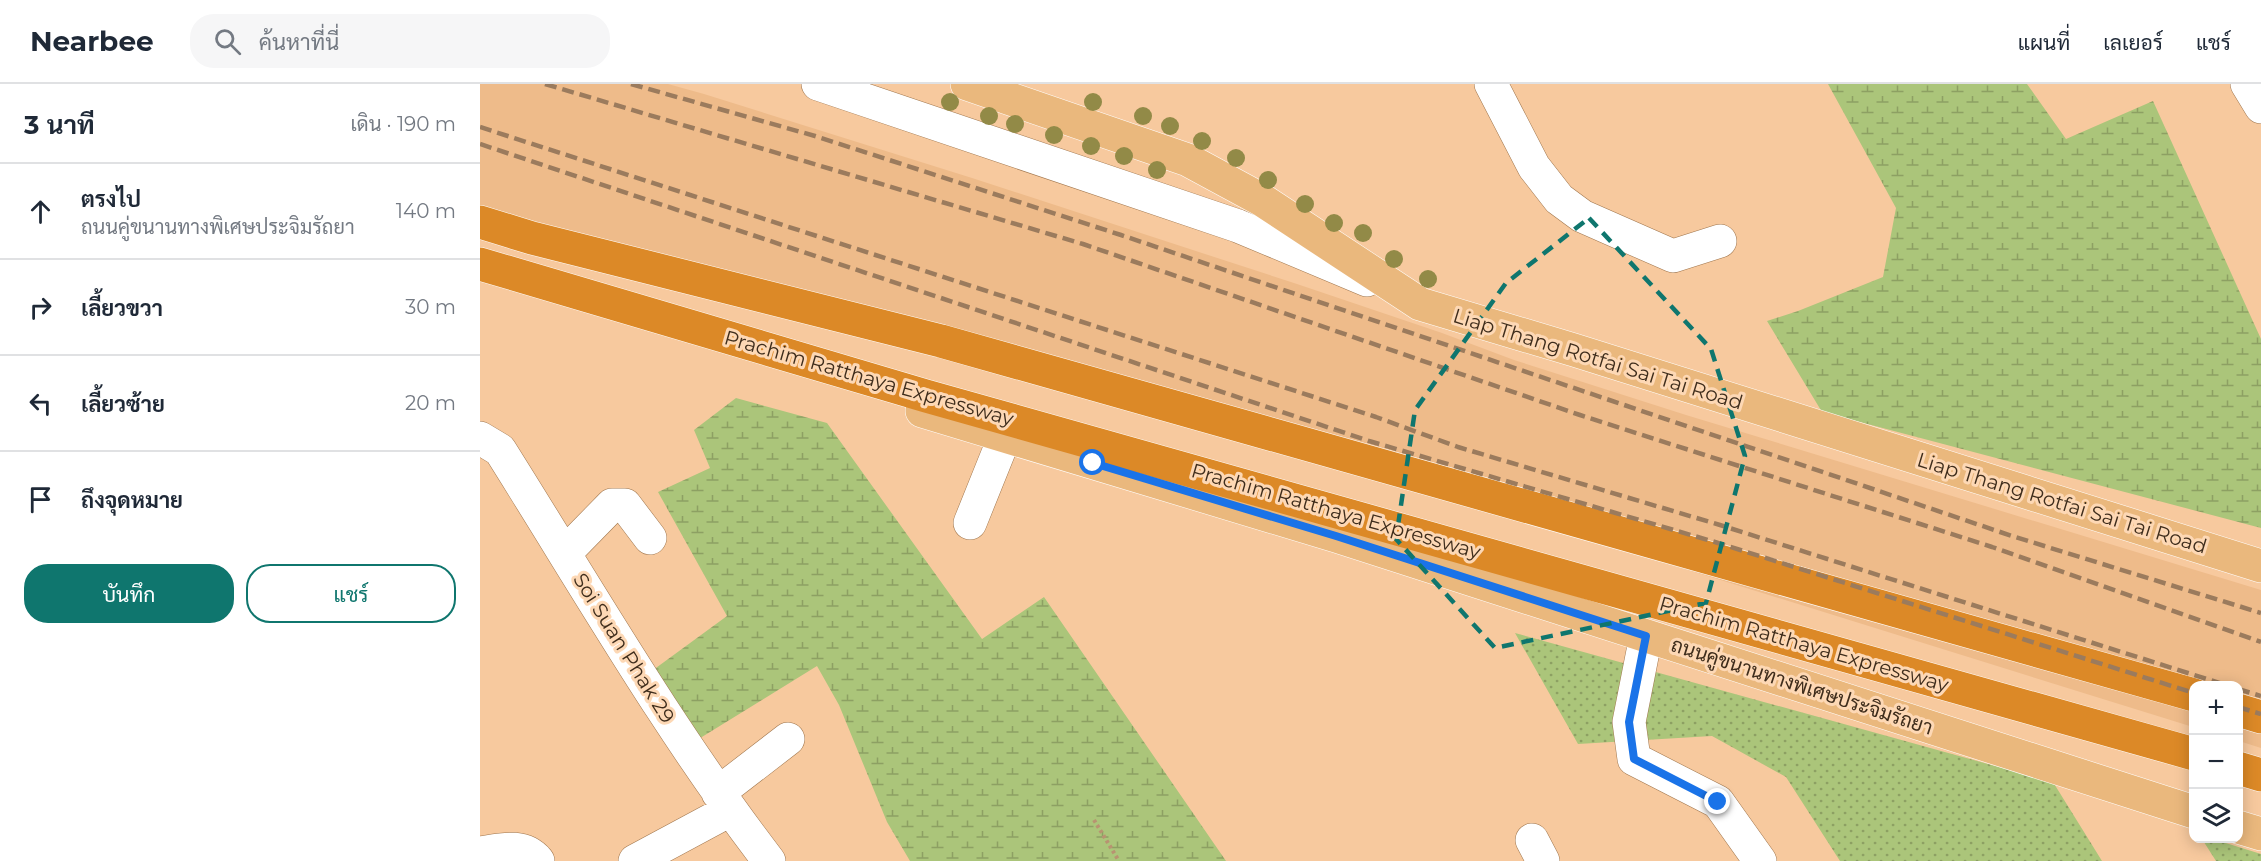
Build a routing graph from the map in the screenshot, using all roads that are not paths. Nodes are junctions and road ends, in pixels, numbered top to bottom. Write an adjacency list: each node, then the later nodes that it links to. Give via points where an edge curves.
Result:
1 (818, 84): 10 (street, via 1238,226)
2 (967, 84): 10 (main road, Liap Thang Rotfai Sai Tai Road, via 1188,159 1262,200)
3 (1491, 84): 7 (street, via 1534,167 1559,199 1582,216 1673,256)
4 (2247, 84): 5 (street)
5 (2261, 107)
6 (480, 222): 18 (highway, via 952,345)
7 (1720, 241)
8 (480, 264): 22 (highway, Prachim Ratthaya Expressway, via 926,396)
9 (480, 277): 11 (main road, ถนนคู่ขนานทางพิเศษประจิมรัถยา)
10 (1420, 304): 16 (main road, Liap Thang Rotfai Sai Tai Road)
11 (1005, 436): 13 (street); 17 (main road, ถนนคู่ขนานทางพิเศษประจิมรัถยา)
12 (480, 438): 15 (street, Soi Suan Phak 29, via 500,450)
13 (970, 523)
14 (650, 538): 15 (street, via 625,505 612,505)
15 (565, 553): 25 (street, Soi Suan Phak 29)
16 (2261, 566)
17 (1646, 636): 26 (main road, ถนนคู่ขนานทางพิเศษประจิมรัถยา); 33 (street, via 1629,722 1634,759 1718,802)
18 (2189, 694)
19 (2243, 712): 20 (highway)
20 (2261, 717)
21 (788, 739): 25 (street)
22 (2189, 753)
23 (2243, 770): 24 (highway)
24 (2261, 775)
25 (724, 802): 31 (street); 32 (street, Soi Suan Phak 29)
26 (2189, 811)
27 (2243, 829): 28 (main road)
28 (2261, 834)
29 (480, 853): 30 (street, via 516,848)
30 (538, 861)
31 (635, 861)
32 (769, 861)
33 (1760, 861)

